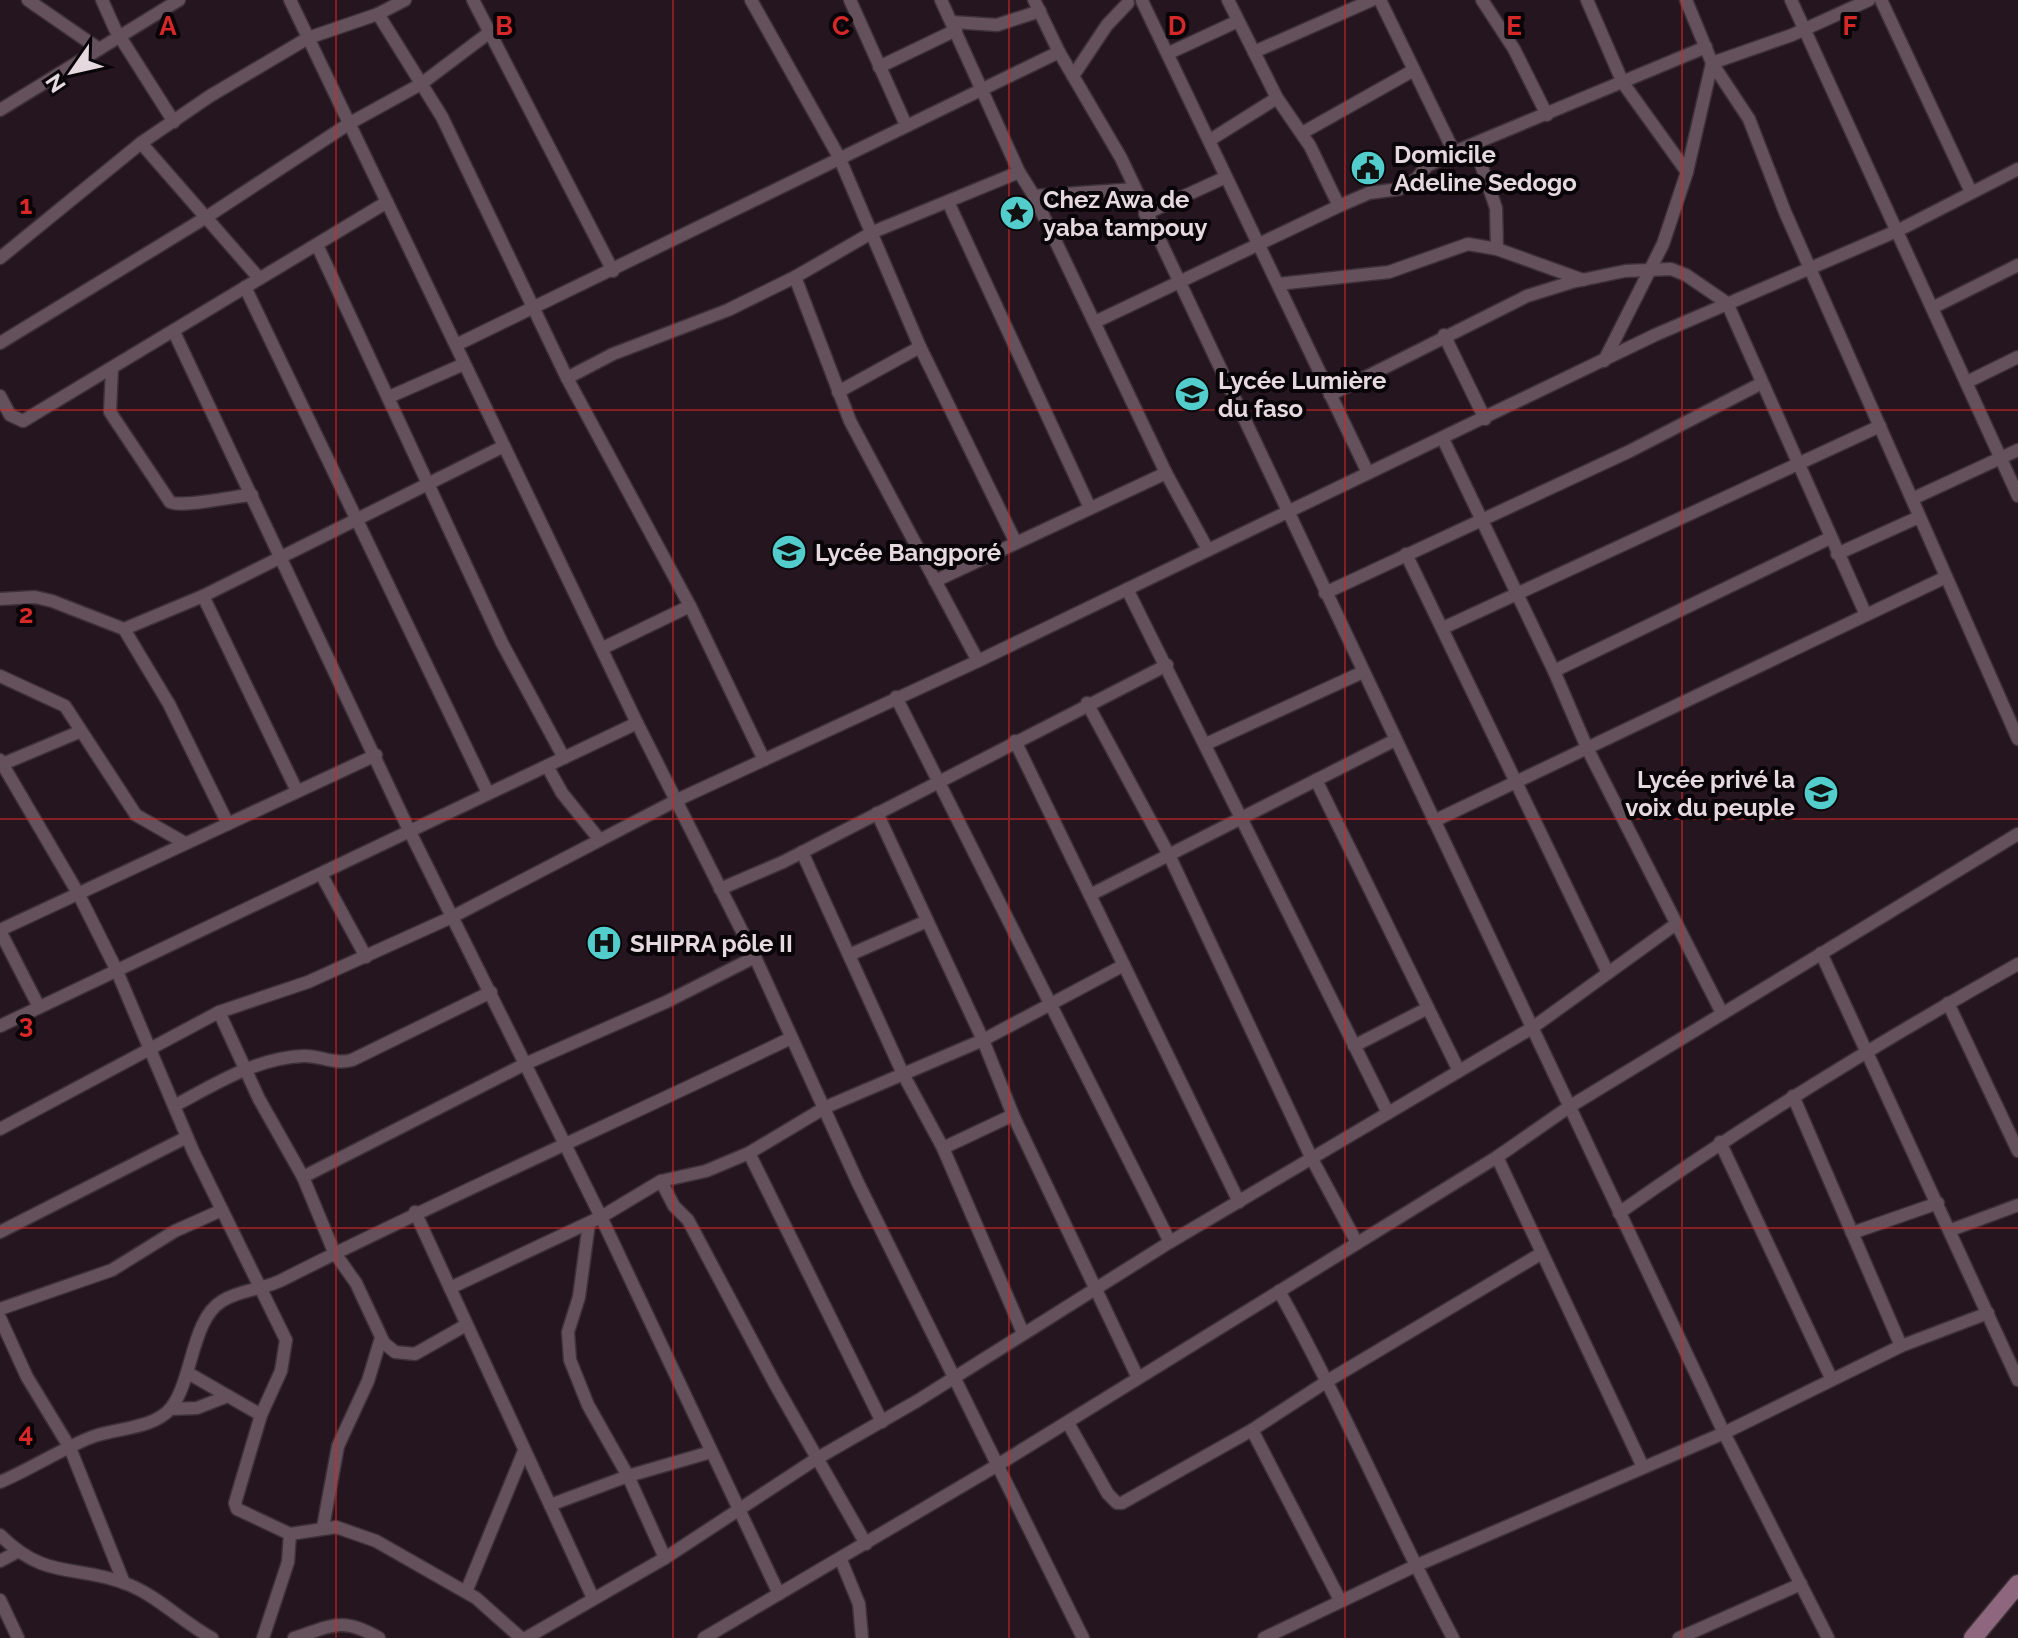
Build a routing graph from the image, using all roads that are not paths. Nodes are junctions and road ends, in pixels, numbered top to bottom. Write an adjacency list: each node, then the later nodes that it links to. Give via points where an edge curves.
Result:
1 (28, 0): 30 (street)
2 (102, 0): 27 (street)
3 (179, 0): 27 (street)
4 (290, 0): 28 (street)
5 (405, 0): 22 (street)
6 (473, 0): 26 (street)
7 (751, 0): 52 (street)
8 (850, 0): 35 (street)
9 (941, 0): 24 (street)
10 (1112, 0): 20 (street)
11 (1228, 0): 23 (street)
12 (1372, 0): 32 (street)
13 (1380, 0): 36 (street)
14 (1482, 0): 43 (street)
15 (1587, 0): 38 (street)
16 (1686, 0): 29 (street)
17 (1791, 0): 25 (street)
18 (1869, 0): 25 (street)
19 (1881, 0): 58 (street)
20 (1139, 1): 33 (street); 37 (street, via 1107,25)
21 (1037, 5): 24 (street, via 997,25); 31 (street)
22 (378, 14): 28 (street); 39 (street)
23 (1238, 21): 32 (street); 33 (street)
24 (954, 26): 35 (street); 40 (street)
25 (1805, 29): 34 (street); 65 (street)
26 (490, 32): 39 (street); 74 (street)
27 (121, 38): 30 (street); 44 (street)
28 (308, 38): 44 (street); 45 (street)
29 (1706, 47): 34 (street); 38 (street)
30 (99, 49): 42 (street)
31 (1059, 52): 37 (street); 40 (street)
32 (1254, 52): 41 (street)
33 (1169, 53): 48 (street)
34 (1712, 63): 55 (street); 73 (street, via 1749,119)
35 (879, 67): 46 (street)
36 (1414, 70): 47 (street); 51 (street)
37 (1073, 76): 57 (street)
38 (1623, 83): 43 (street); 55 (street)
39 (421, 84): 45 (street); 82 (street)
40 (984, 88): 46 (street); 54 (street)
41 (1277, 98): 47 (street); 48 (street)
42 (0, 110)
43 (1547, 115): 50 (street)
44 (174, 122): 49 (street)
45 (350, 123): 60 (street); 64 (street)
46 (906, 125): 52 (street)
47 (1302, 133): 62 (street)
48 (1210, 140): 56 (street)
49 (141, 143): 64 (street); 70 (street)
50 (1474, 144): 51 (street); 69 (street, via 1496,208)
51 (1454, 152): 62 (street, via 1399,189 1369,193)
52 (839, 157): 66 (street); 74 (street)
53 (2018, 169): 58 (street)
54 (1019, 172): 59 (street); 61 (street)
55 (1687, 172): 72 (street)
56 (1226, 177): 63 (street); 67 (street)
57 (1135, 189): 59 (street); 63 (street)
58 (1971, 192): 65 (street)
59 (1034, 196): 84 (street)
60 (387, 202): 68 (street); 88 (street)
61 (949, 204): 66 (street); 114 (street)
62 (1339, 206): 67 (street)
63 (1145, 214): 78 (street)
64 (205, 218): 75 (street); 87 (street)
65 (1899, 230): 73 (street); 83 (street)
66 (873, 232): 76 (street); 89 (street)
67 (1258, 244): 78 (street); 79 (street)
68 (317, 245): 75 (street); 100 (street)
69 (1497, 249): 77 (street); 79 (street, via 1468,244 1389,272)
70 (0, 258)
71 (2018, 265): 83 (street)
72 (1654, 267): 77 (street); 81 (street, via 1686,275); 91 (street)
73 (1810, 267): 81 (street); 102 (street)
74 (613, 271): 82 (street)
75 (258, 277): 80 (street)
76 (795, 277): 94 (street); 97 (street)
77 (1583, 280): 86 (street, via 1527,296)
78 (1178, 283): 84 (street); 115 (street)
79 (1278, 284): 98 (street)
80 (245, 287): 85 (street); 117 (street)
81 (1727, 303): 91 (street); 96 (street)
82 (535, 306): 88 (street); 94 (street)
83 (1934, 307): 95 (street)
84 (1095, 322): 108 (street)
85 (174, 332): 93 (street); 111 (street)
86 (1444, 335): 98 (street); 101 (street)
87 (0, 343)
88 (456, 345): 92 (street)
89 (920, 347): 97 (street); 120 (street)
90 (2018, 357): 95 (street)
91 (1604, 361): 101 (street)
92 (464, 364): 100 (street); 104 (street)
93 (112, 368): 99 (street, via 23,421 10,415); 111 (street, via 110,412 170,502 181,506)
94 (567, 378): 132 (street)
95 (1967, 382): 106 (street)
96 (1762, 383): 107 (street); 118 (street)
97 (838, 392): 126 (street)
98 (1330, 395): 109 (street)
99 (0, 396)
100 (389, 397): 110 (street)
101 (1485, 419): 103 (street)
102 (1880, 426): 107 (street); 113 (street)
103 (1443, 439): 109 (street); 118 (street)
104 (504, 446): 110 (street); 136 (street)
105 (2018, 450): 106 (street)
106 (2000, 459): 112 (street); 113 (street)
107 (1796, 465): 119 (street); 128 (street)
108 (1166, 473): 114 (street); 121 (street)
109 (1368, 473): 115 (street)
110 (430, 485): 117 (street); 152 (street, via 502,643)
111 (252, 495): 124 (street)
112 (2018, 496)
113 (1912, 499): 116 (street)
114 (1090, 508): 120 (street)
115 (1287, 513): 121 (street); 129 (street)
116 (1919, 517): 123 (street); 125 (street)
117 (356, 519): 124 (street); 160 (street)
118 (1480, 520): 122 (street); 128 (street)
119 (1830, 538): 123 (street); 139 (street)
120 (1016, 543): 126 (street)
121 (1208, 550): 127 (street)
122 (1406, 554): 129 (street); 134 (street)
123 (1837, 554): 133 (street)
124 (280, 555): 130 (street); 151 (street)
125 (1946, 577): 133 (street); 146 (street)
126 (935, 581): 137 (street)
127 (1127, 589): 137 (street); 138 (street)
128 (1517, 591): 134 (street); 139 (street)
129 (1325, 593): 140 (street)
130 (203, 596): 135 (street); 159 (street)
131 (0, 599): 135 (street, via 52,601)
132 (690, 606): 136 (street); 153 (street)
133 (1866, 615): 150 (street)
134 (1443, 628): 157 (street)
135 (124, 629): 165 (street, via 169,704)
136 (603, 648): 144 (street)
137 (978, 661): 142 (street)
138 (1167, 665): 143 (street); 149 (street)
139 (1554, 671): 150 (street)
140 (1363, 672): 147 (street); 149 (street)
141 (0, 676): 145 (street, via 65,706)
142 (896, 697): 153 (street); 158 (street)
143 (1087, 703): 148 (street); 171 (street)
144 (637, 723): 152 (street); 161 (street)
145 (79, 732): 154 (street); 169 (street, via 136,815)
146 (2018, 739)
147 (1395, 740): 156 (street); 164 (street)
148 (1015, 741): 158 (street); 175 (street)
149 (1206, 744): 163 (street)
150 (1588, 750): 157 (street); 178 (street)
151 (376, 755): 159 (street); 166 (street)
152 (564, 758): 155 (street)
153 (764, 760): 161 (street)
154 (2, 761): 174 (street)
155 (547, 766): 160 (street); 168 (street)
156 (1316, 780): 163 (street); 192 (street)
157 (1515, 780): 164 (street); 187 (street)
158 (939, 781): 162 (street); 190 (street)
159 (297, 791): 165 (street)
160 (488, 793): 166 (street)
161 (677, 800): 168 (street); 173 (street)
162 (877, 813): 170 (street); 177 (street)
163 (1241, 818): 171 (street); 199 (street)
164 (1434, 821): 196 (street)
165 (228, 824): 169 (street)
166 (409, 830): 172 (street); 176 (street)
167 (2018, 834): 180 (street)
168 (599, 839): 176 (street)
169 (185, 843): 174 (street)
170 (802, 852): 173 (street); 181 (street)
171 (1169, 855): 175 (street); 220 (street)
172 (321, 874): 182 (street); 186 (street)
173 (720, 889): 183 (street)
174 (78, 893): 179 (street); 186 (street)
175 (1092, 894): 185 (street)
176 (452, 917): 182 (street); 188 (street)
177 (927, 921): 181 (street); 198 (street)
178 (1676, 924): 187 (street); 194 (street)
179 (0, 931): 191 (street)
180 (1821, 953): 194 (street); 201 (street)
181 (849, 955): 205 (street)
182 (366, 957): 193 (street)
183 (755, 957): 197 (street); 202 (street)
184 (2018, 964): 189 (street)
185 (1124, 965): 190 (street); 223 (street)
186 (116, 969): 191 (street); 200 (street)
187 (1608, 973): 196 (street)
188 (491, 992): 202 (street); 203 (street, via 352,1060 338,1064 300,1056)
189 (1948, 1003): 201 (street); 217 (street)
190 (1049, 1005): 198 (street); 233 (street)
191 (39, 1007): 195 (street)
192 (1428, 1008): 199 (street); 204 (street)
193 (219, 1012): 200 (street); 203 (street)
194 (1722, 1013): 209 (street)
195 (0, 1026)
196 (1532, 1028): 204 (street); 209 (street)
197 (791, 1038): 208 (street); 215 (street)
198 (983, 1040): 205 (street); 211 (street)
199 (1354, 1046): 210 (street)
200 (148, 1049): 207 (street); 212 (street)
201 (1866, 1050): 206 (street); 224 (street)
202 (525, 1064): 215 (street); 221 (street)
203 (245, 1068): 207 (street); 221 (street)
204 (1459, 1071): 210 (street)
205 (903, 1074): 208 (street); 216 (street)
206 (1793, 1096): 214 (street); 232 (street)
207 (174, 1106): 213 (street)
208 (826, 1107): 218 (street); 249 (street, via 858,1183)
209 (1569, 1107): 219 (street); 228 (street)
210 (1388, 1113): 220 (street)
211 (1013, 1115): 216 (street); 237 (street)
212 (0, 1129)
213 (187, 1137): 226 (street); 231 (street)
214 (1720, 1142): 228 (street); 251 (street)
215 (563, 1144): 227 (street); 229 (street)
216 (943, 1148): 245 (street)
217 (2018, 1151)
218 (749, 1153): 222 (street, via 706,1171); 257 (street)
219 (1497, 1157): 234 (street); 236 (street)
220 (1312, 1159): 223 (street); 234 (street)
221 (303, 1177): 235 (street)
222 (661, 1181): 229 (street); 264 (street, via 688,1220)
223 (1239, 1202): 233 (street)
224 (1938, 1203): 230 (street); 232 (street)
225 (2018, 1205): 230 (street)
226 (222, 1210): 239 (street); 241 (street, via 175,1231 112,1270)
227 (415, 1212): 235 (street); 238 (street)
228 (1619, 1213): 260 (street)
229 (595, 1220): 238 (street); 263 (street); 267 (street, via 568,1332 570,1360 588,1405)
230 (1951, 1230): 242 (street)
231 (0, 1232)
232 (1852, 1233): 247 (street)
233 (1170, 1242): 237 (street)
234 (1357, 1243): 240 (street)
235 (334, 1252): 239 (street); 246 (street, via 356,1283)
236 (1542, 1253): 252 (street); 266 (street)
237 (1097, 1287): 245 (street); 250 (street)
238 (450, 1288): 244 (street)
239 (260, 1289): 248 (street, via 235,1294 212,1309); 256 (street, via 286,1340 281,1371)
240 (1279, 1291): 250 (street); 252 (street)
241 (0, 1309)
242 (1988, 1313): 247 (street); 253 (street)
243 (0, 1318): 261 (street, via 27,1377)
244 (466, 1325): 246 (street, via 415,1354 395,1352); 262 (street)
245 (1023, 1333): 249 (street)
246 (381, 1338): 271 (street, via 338,1446)
247 (1901, 1346): 251 (street)
248 (188, 1373): 254 (street); 255 (street)
249 (956, 1375): 257 (street); 265 (street)
250 (1138, 1378): 258 (street)
251 (1831, 1378): 260 (street)
252 (1329, 1380): 259 (street); 279 (street)
253 (2018, 1380)
254 (228, 1396): 255 (street, via 197,1408); 256 (street)
255 (170, 1409): 261 (street)
256 (261, 1415): 272 (street, via 235,1503 237,1509)
257 (882, 1422): 264 (street)
258 (1068, 1423): 259 (street, via 1117,1503); 265 (street)
259 (1252, 1430): 287 (street)
260 (1724, 1433): 266 (street); 281 (street)
261 (70, 1448): 268 (street); 280 (street)
262 (524, 1451): 269 (street); 283 (street)
263 (711, 1452): 267 (street); 270 (street)
264 (816, 1459): 270 (street); 274 (street)
265 (996, 1466): 274 (street); 296 (street)
266 (1643, 1467): 279 (street)
267 (628, 1476): 269 (street); 276 (street)
268 (0, 1482)
269 (550, 1505): 285 (street)
270 (739, 1511): 276 (street); 284 (street)
271 (323, 1527): 272 (street); 283 (street, via 376,1541)
272 (290, 1534): 290 (street, via 288,1562)
273 (0, 1535): 275 (street)
274 (866, 1544): 277 (street)
275 (17, 1552): 278 (street); 280 (street, via 59,1570)
276 (665, 1558): 285 (street)
277 (841, 1560): 284 (street); 295 (street, via 859,1604)
278 (0, 1561)
279 (1415, 1566): 287 (street); 298 (street)
280 (124, 1583): 289 (street)
281 (1801, 1584): 299 (street); 300 (street)
282 (2018, 1584): 301 (street)
283 (466, 1592): 293 (street)
284 (779, 1594): 294 (street)
285 (593, 1598): 293 (street)
286 (0, 1600): 288 (street)
287 (1340, 1600): 297 (street)
288 (18, 1638)
289 (212, 1638)
290 (263, 1638)
291 (294, 1638): 292 (street, via 343,1623)
292 (379, 1638)
293 (524, 1638)
294 (704, 1638)
295 (862, 1638)
296 (1083, 1638)
297 (1264, 1638)
298 (1453, 1638)
299 (1679, 1638)
300 (1828, 1638)
301 (1973, 1638)

